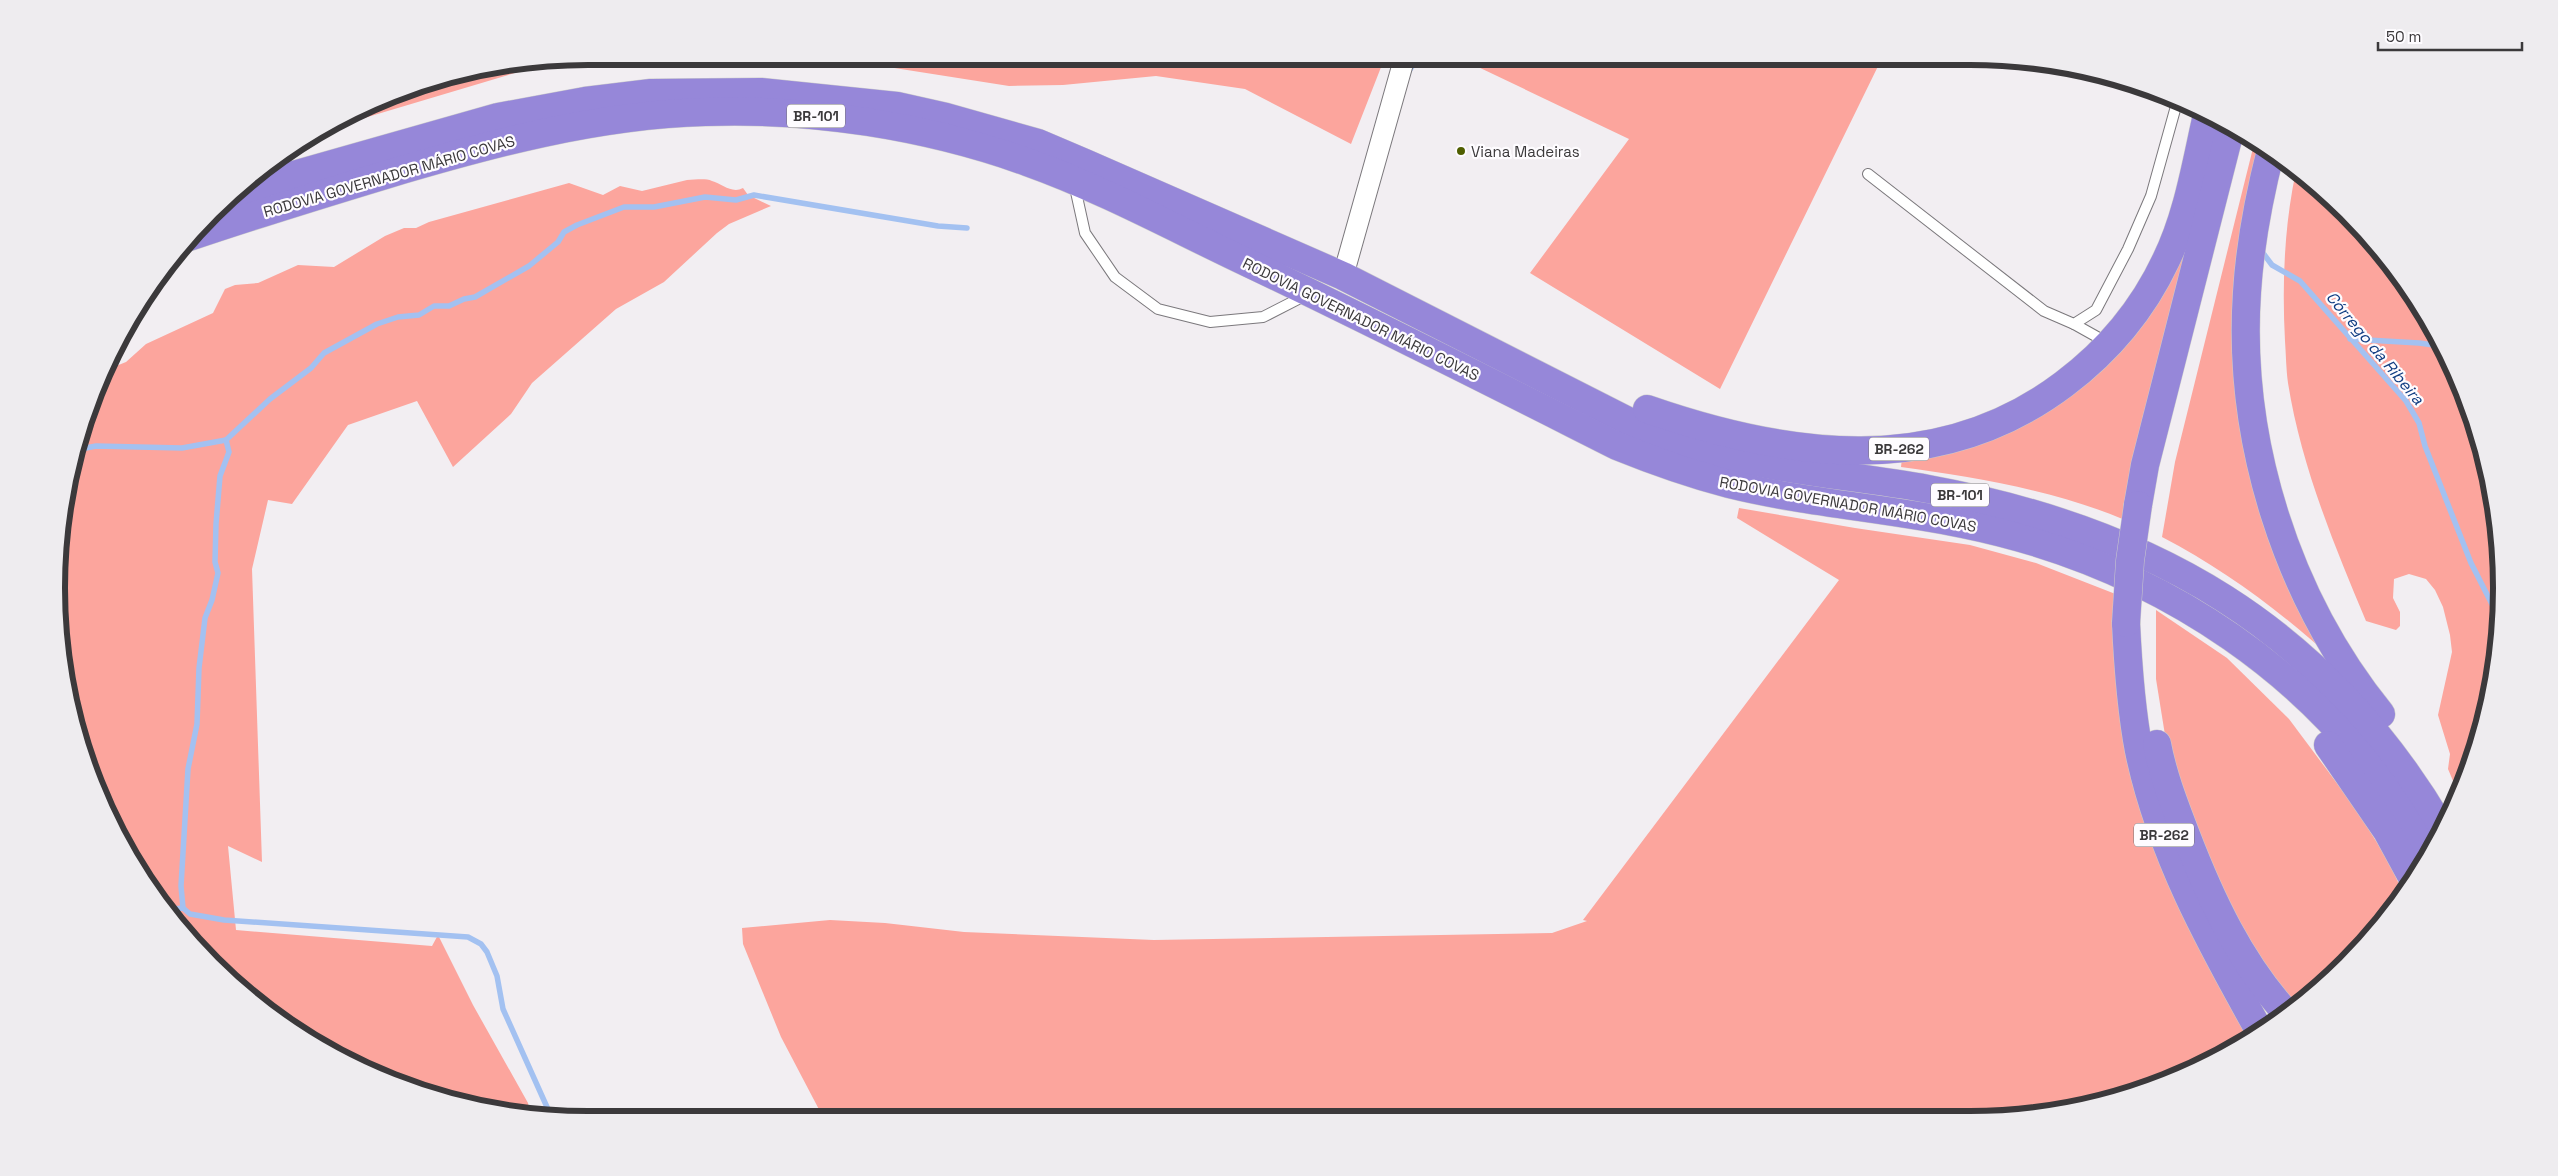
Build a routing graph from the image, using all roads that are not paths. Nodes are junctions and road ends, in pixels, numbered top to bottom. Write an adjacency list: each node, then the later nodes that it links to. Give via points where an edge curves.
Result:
1 (1402, 65): 11 (street)
2 (2176, 108): 14 (lane, via 2151,196 2128,249 2096,310)
3 (2206, 122): 15 (highway, BR-262, via 2187,200 2167,259 2140,306)
4 (2229, 134): 16 (highway, BR-262, via 2145,465)
5 (2245, 143): 16 (highway, BR-262, via 2172,432)
6 (2269, 159): 19 (highway, via 2250,254 2246,334 2253,416 2271,499 2293,563 2318,616 2354,677 2411,754)
7 (1868, 174): 14 (lane, via 2044,311)
8 (1073, 180): 10 (highway, RODOVIA GOVERNADOR MÁRIO COVAS / BR-101, via 983,148 886,126 825,116 707,112 587,124 510,140 288,204); 12 (highway, RODOVIA GOVERNADOR MÁRIO COVAS / BR-101); 12 (lane, via 1085,232 1115,277 1158,308 1210,322 1263,317)
9 (250, 189): 11 (highway, RODOVIA GOVERNADOR MÁRIO COVAS / BR-101, via 498,117 651,93 761,92 897,106 1038,143)
10 (206, 231)
11 (1343, 276): 13 (highway, RODOVIA GOVERNADOR MÁRIO COVAS / BR-101)
12 (1311, 293): 17 (highway, RODOVIA GOVERNADOR MÁRIO COVAS / BR-101, via 1617,446 1654,461 1767,492 1921,516 2011,535 2118,572)
13 (1428, 320): 15 (highway, BR-262, via 1573,382 1691,424 1775,443 1845,451 1907,449 1942,443 1984,430 2052,393); 20 (highway, RODOVIA GOVERNADOR MÁRIO COVAS / BR-101, via 1628,421 1700,448 1772,465 1926,488 2018,509 2093,532 2164,564 2234,604 2319,672 2388,748)
14 (2074, 324): 15 (lane)
15 (2109, 344)
16 (2147, 506): 18 (highway, BR-262, bridge, via 2130,561)
17 (2199, 615): 21 (highway, RODOVIA GOVERNADOR MÁRIO COVAS / BR-101, via 2270,665 2324,716 2367,765); 22 (highway, via 2270,677 2316,730 2347,769)
18 (2136, 623): 23 (highway, BR-262, via 2158,749 2173,801 2221,917 2250,967); 24 (highway, BR-262, via 2134,721 2158,819 2209,941)
19 (2442, 813)
20 (2438, 822)
21 (2422, 850)
22 (2409, 872)
23 (2281, 1008)
24 (2257, 1026)

